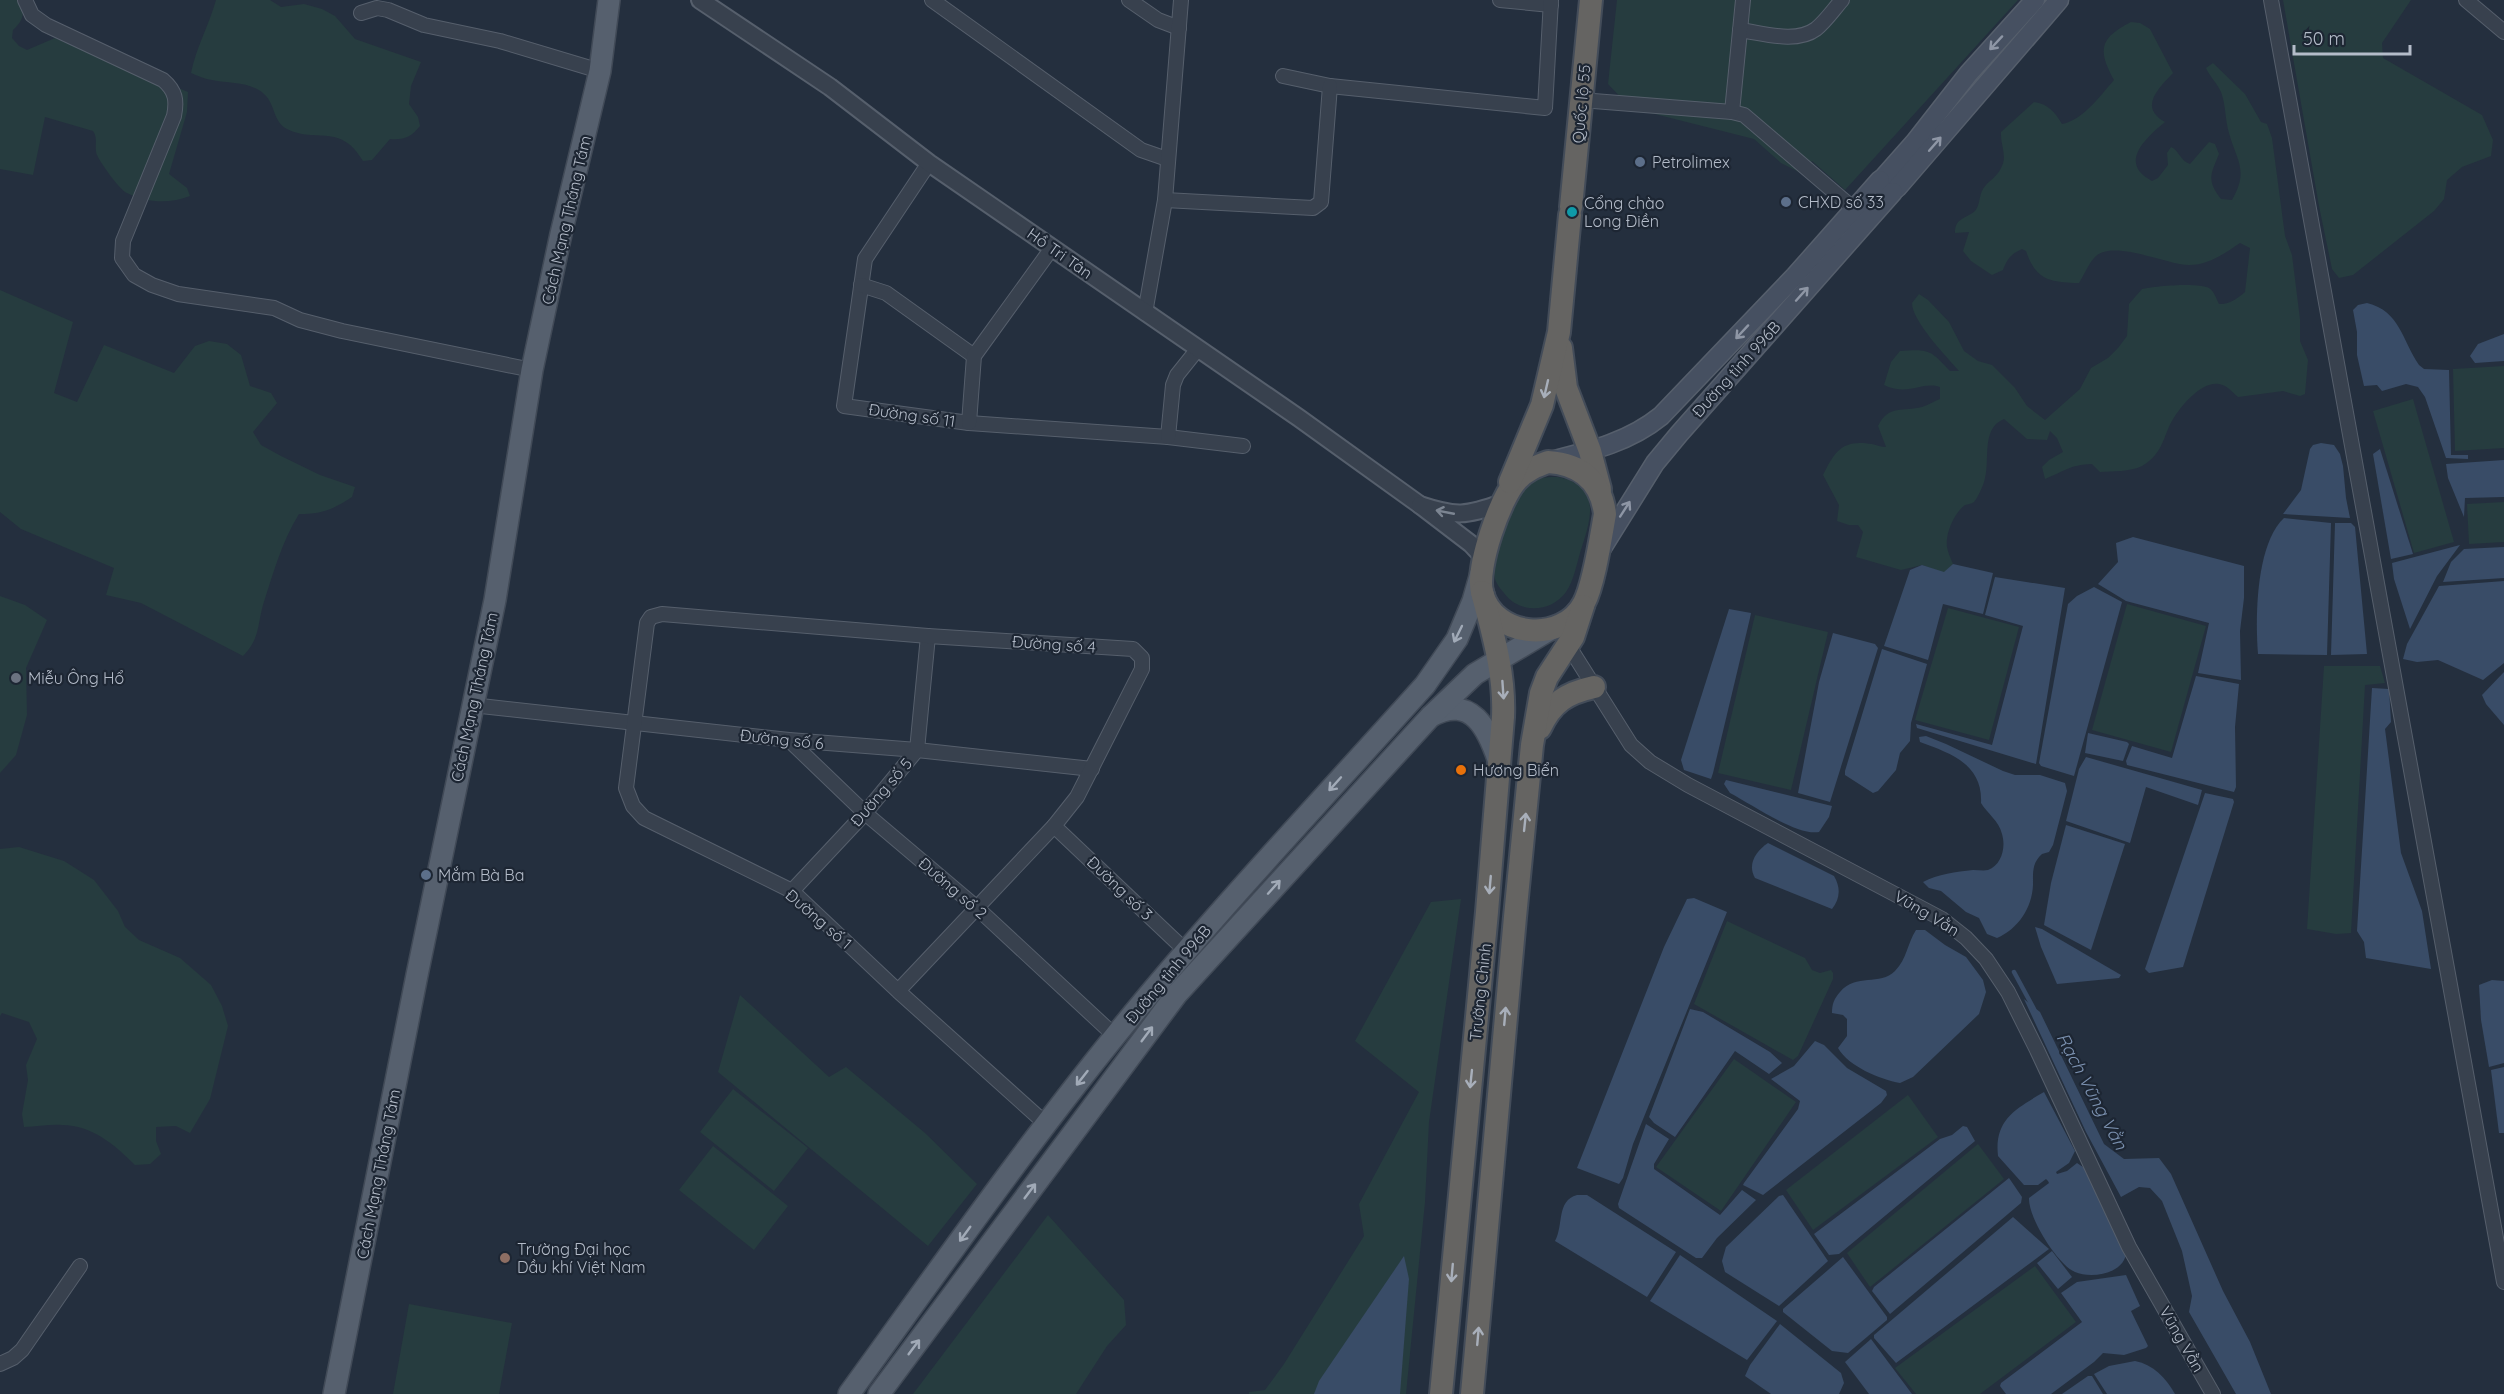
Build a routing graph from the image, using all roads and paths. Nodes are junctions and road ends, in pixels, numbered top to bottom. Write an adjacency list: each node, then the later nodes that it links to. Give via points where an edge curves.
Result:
1 (25, 0): 36 (street, via 28,10 46,25 164,81 173,91 174,116 123,241 122,258 134,275 178,294 274,308 342,332)
2 (609, 0): 20 (main road, Cách Mạng Tháng Tám)
3 (700, 0): 26 (street, Hồ Tri Tân, via 830,87)
4 (932, 0): 25 (street, via 1142,150)
5 (1130, 0): 17 (street, via 1158,20)
6 (1181, 0): 17 (street)
7 (1500, 0): 15 (street)
8 (1591, 0): 23 (highway, Quốc lộ 55)
9 (1743, 0): 18 (street)
10 (1842, 0): 18 (street, via 1808,34)
11 (2035, 0): 27 (main road, Đường tỉnh 996B, one-way to 27, via 1969,73)
12 (2059, 0): 27 (main road, Đường tỉnh 996B, one-way to 12)
13 (2271, 0): 71 (street)
14 (2466, 0): 19 (street)
15 (1551, 3): 22 (street, via 1545,108)
16 (361, 13): 20 (street, via 377,8 388,10 424,25 500,41)
17 (1179, 28): 25 (street)
18 (1740, 30): 24 (street)
19 (2504, 32)
20 (600, 70): 36 (main road, Cách Mạng Tháng Tám)
21 (1283, 76): 22 (street)
22 (1330, 86): 28 (street, via 1321,202 1313,208)
23 (1581, 100): 24 (street); 33 (highway, Quốc lộ 55)
24 (1732, 111): 29 (street, via 1757,124)
25 (1167, 159): 28 (street)
26 (929, 163): 30 (street, Hồ Tri Tân); 31 (street, Đường số 11, via 865,259)
27 (1888, 184): 29 (main road, Đường tỉnh 996B); 46 (main road, Đường tỉnh 996B, one-way to 27, via 1626,507 1673,441)
28 (1165, 200): 32 (street)
29 (1854, 209): 40 (main road, Đường tỉnh 996B, one-way to 40, via 1668,409 1640,431)
30 (1052, 248): 32 (street, Hồ Tri Tân); 35 (street)
31 (861, 285): 35 (street, via 886,293); 37 (street, Đường số 11, via 844,405)
32 (1145, 313): 34 (street, Hồ Tri Tân)
33 (1559, 332): 40 (highway, Quốc lộ 55, via 1566,388); 43 (highway, Quốc lộ 55, one-way to 43, via 1542,405)
34 (1197, 350): 38 (street, via 1173,385); 44 (street, Hồ Tri Tân)
35 (974, 356): 37 (street)
36 (532, 370): 54 (main road, Cách Mạng Tháng Tám, via 495,600)
37 (969, 423): 38 (street, Đường số 11)
38 (1168, 437): 39 (street, Đường số 11)
39 (1243, 446)
40 (1590, 452): 41 (main road, Đường tỉnh 996B); 42 (highway, Quốc lộ 55)
41 (1548, 462): 42 (highway, via 1574,466 1587,474); 43 (highway, via 1522,475)
42 (1603, 499): 46 (highway, via 1605,514)
43 (1502, 503): 44 (street, one-way to 44, via 1462,515); 45 (highway)
44 (1420, 505): 45 (street, Hồ Tri Tân)
45 (1485, 559): 47 (highway); 66 (main road, Đường tỉnh 996B, one-way to 66, via 1457,639 1425,685)
46 (1595, 560): 48 (highway)
47 (1482, 592): 49 (highway, via 1501,620 1516,628); 52 (highway, Trường Chinh)
48 (1583, 606): 49 (highway); 51 (highway, Trường Chinh)
49 (1551, 629): 52 (main road, Đường tỉnh 996B)
50 (928, 636): 56 (street, Đường số 4, via 662,614 651,617 647,623); 59 (street, Đường số 5); 61 (street, Đường số 4, via 1133,649 1142,658 1142,669)
51 (1568, 645): 53 (street, Vũng Vằn); 58 (highway, Trường Chinh, via 1541,693)
52 (1500, 659): 55 (main road, Đường tỉnh 996B, via 1475,674); 60 (highway, Trường Chinh, one-way to 60, via 1504,701)
53 (1594, 687): 58 (highway, via 1566,695 1555,703); 78 (street, Vũng Vằn, via 1625,736 1650,762 1942,919 1986,959 2021,1016 2129,1247)
54 (472, 705): 56 (street, Đường số 6); 73 (main road, Cách Mạng Tháng Tám)
55 (1430, 717): 60 (main road, via 1460,710 1475,717 1490,735); 75 (main road, Đường tỉnh 996B, one-way to 55, via 1176,995)
56 (635, 722): 57 (street, Đường số 6); 64 (street, Đường số 1, via 626,788 638,812)
57 (789, 741): 59 (street, Đường số 6); 62 (street, Đường số 2)
58 (1533, 745): 77 (highway, Trường Chinh, one-way to 58)
59 (917, 750): 61 (street, Đường số 6); 62 (street, Đường số 5)
60 (1499, 762): 76 (highway, Trường Chinh, one-way to 76)
61 (1092, 769): 63 (street, Đường số 4, via 1077,797)
62 (865, 813): 64 (street, Đường số 5); 65 (street, Đường số 2)
63 (1054, 826): 65 (street, Đường số 4); 66 (street, Đường số 3)
64 (792, 891): 67 (street, Đường số 1)
65 (976, 907): 67 (street, Đường số 4); 68 (street, Đường số 2)
66 (1186, 951): 68 (main road, Đường tỉnh 996B)
67 (898, 991): 69 (street, Đường số 1)
68 (1115, 1036): 69 (main road, Đường tỉnh 996B, one-way to 69)
69 (1046, 1124): 74 (main road, Đường tỉnh 996B, one-way to 74)
70 (80, 1266): 72 (street, via 22,1350)
71 (2504, 1282)
72 (0, 1364)
73 (334, 1394)
74 (849, 1394)
75 (879, 1394)
76 (1441, 1394)
77 (1472, 1394)
78 (2213, 1394)

